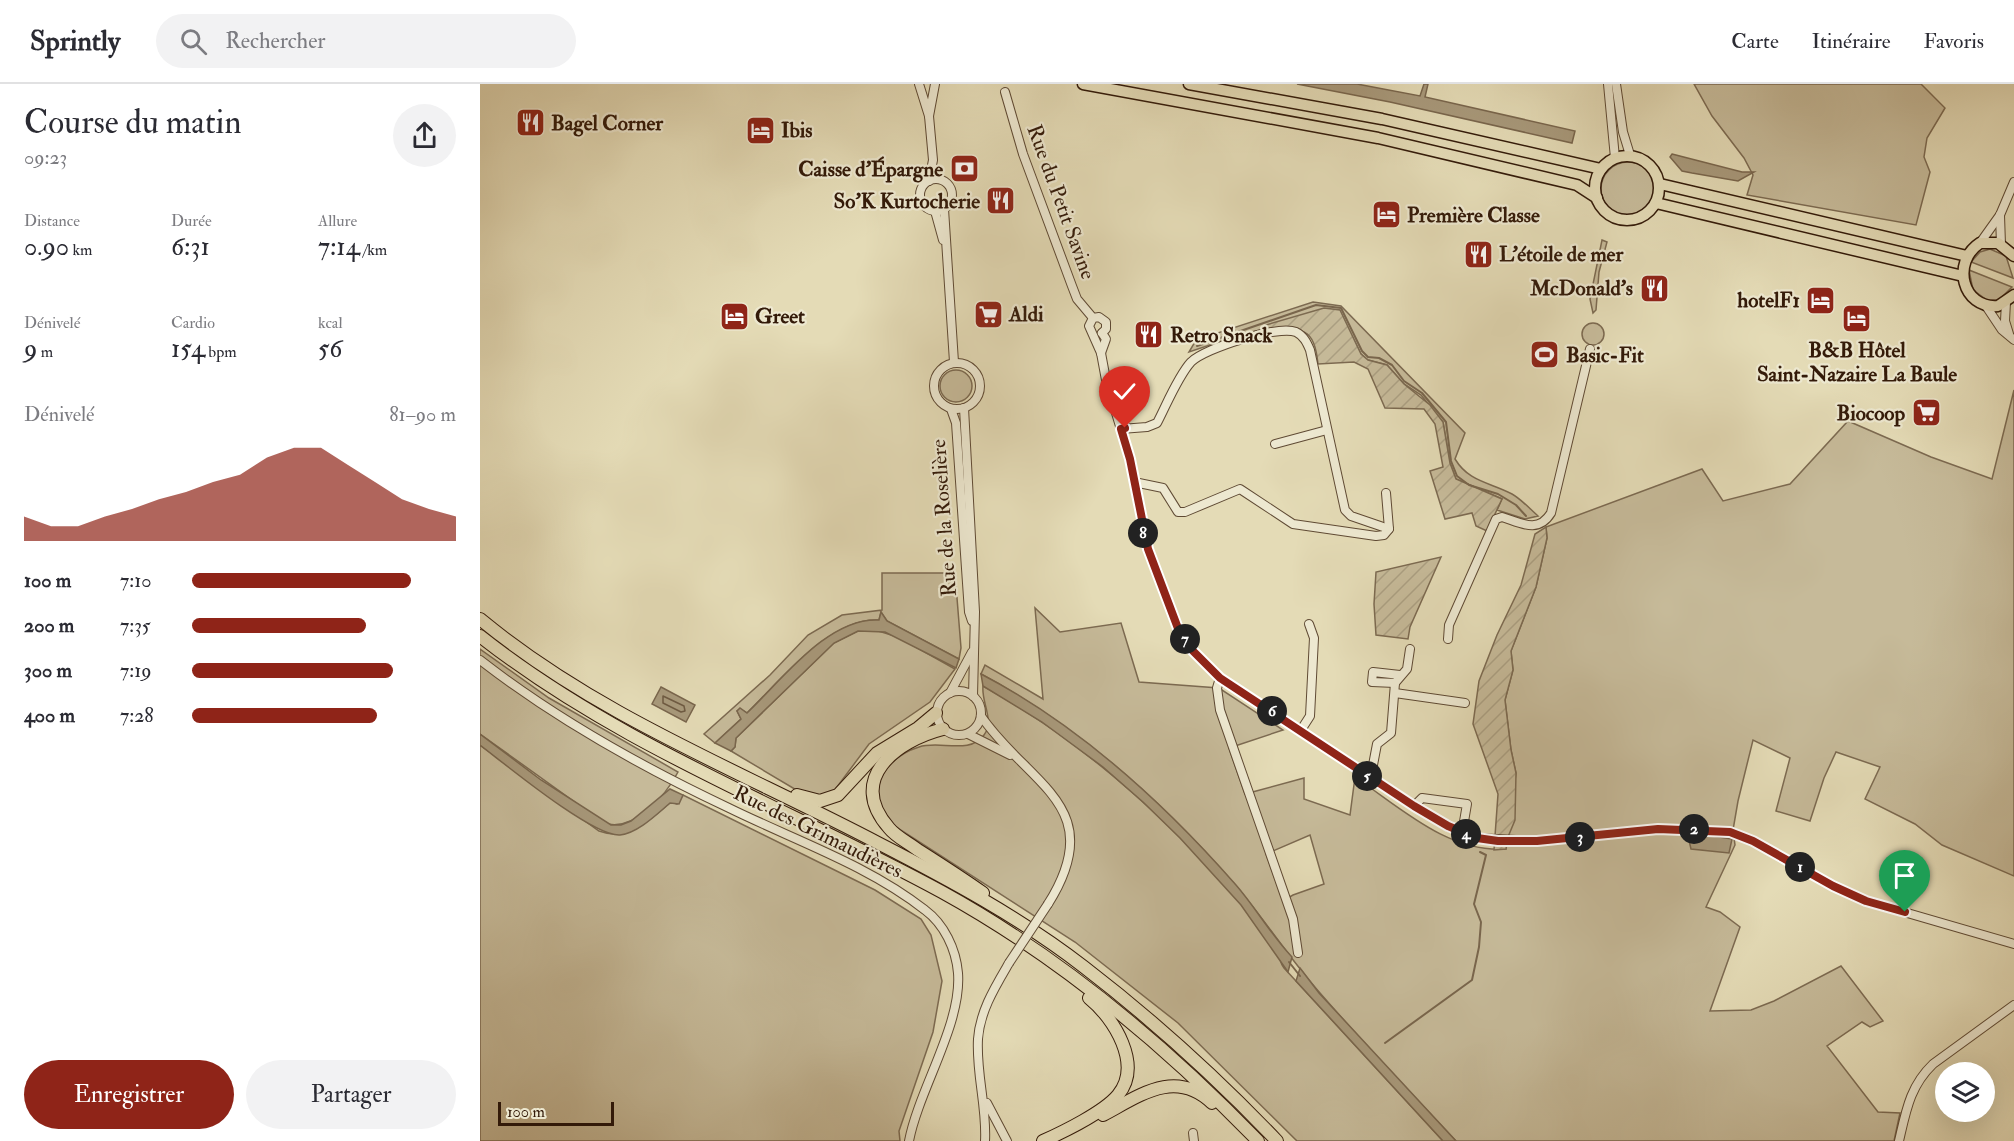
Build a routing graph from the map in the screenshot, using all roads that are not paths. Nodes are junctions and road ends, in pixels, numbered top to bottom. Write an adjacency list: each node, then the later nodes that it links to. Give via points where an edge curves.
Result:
1 (919, 84): 8 (street)
2 (935, 84): 8 (street)
3 (1083, 84): 17 (main road, via 1378,138 1577,185)
4 (1190, 84): 12 (main road, via 1382,119)
5 (1608, 84): 10 (street)
6 (1616, 84): 9 (street)
7 (1005, 92): 28 (street, Rue du Petit Savine, via 1077,299)
8 (929, 116): 11 (street)
9 (1630, 155): 10 (main road); 15 (main road, via 1647,161)
10 (1615, 158): 12 (main road)
11 (933, 160): 13 (street); 14 (street)
12 (1601, 169): 17 (main road, via 1596,180)
13 (942, 180): 14 (street); 19 (street, via 952,194 951,202)
14 (929, 181): 19 (street, via 921,189 921,198 925,206)
15 (1660, 184): 18 (main road); 24 (main road)
16 (2013, 186): 20 (street)
17 (1597, 198): 18 (main road, via 1604,211 1624,220 1643,216)
18 (1656, 203): 25 (main road)
19 (940, 210): 32 (street)
20 (2000, 215): 21 (street); 22 (street)
21 (1980, 243): 22 (main road); 24 (main road)
22 (2001, 245): 23 (main road)
23 (2014, 255)
24 (1967, 256): 25 (main road)
25 (1963, 276): 27 (main road, via 1970,295)
26 (2010, 299): 27 (main road, via 1998,306); 30 (street, via 2005,321)
27 (1986, 306): 30 (street)
28 (1094, 318): 29 (street, Rue du Petit Savine, via 1089,326); 29 (street, Rue du Petit Savine, via 1106,322 1106,329)
29 (1098, 333): 35 (street, Rue du Petit Savine, via 1102,366)
30 (2012, 338)
31 (1590, 349): 45 (street, via 1551,513 1537,526 1496,519 1449,625)
32 (954, 362): 33 (street, via 969,365 980,381 978,397); 34 (street, via 944,366 934,381 938,399)
33 (964, 408): 34 (street); 43 (street, Rue de la Roselière)
34 (951, 409): 43 (street, Rue de la Roselière, via 956,423)
35 (1121, 429): 36 (street, via 1157,423 1191,363 1207,351 1277,332 1299,334 1310,350); 38 (street, Rue du Petit Savine)
36 (1326, 430): 37 (street); 40 (street, via 1348,513)
37 (1275, 444)
38 (1134, 482): 40 (street, via 1163,488 1178,512 1240,489 1293,524 1306,528 1376,536); 49 (street, Rue du Petit Savine, via 1148,549 1179,631)
39 (1386, 493): 40 (street)
40 (1389, 529)
41 (480, 619): 61 (highway, via 582,690 661,736)
42 (1309, 624): 57 (street, via 1314,638 1310,716)
43 (973, 625): 47 (street, Rue de la Roselière)
44 (480, 636): 67 (highway, via 542,681 641,741 945,894)
45 (1448, 639)
46 (1410, 649): 51 (street, via 1407,669 1397,679)
47 (973, 652): 50 (street, Rue de la Roselière); 52 (street, Rue de la Roselière)
48 (480, 660): 70 (street, Rue des Grimaudières, via 601,741 726,807 885,882 927,911 951,945 958,974 957,991)
49 (1220, 678): 57 (street, Rue du Petit Savine); 66 (street, via 1220,710 1293,919)
50 (950, 693): 52 (street, via 962,691); 54 (street, via 940,701)
51 (1395, 693): 53 (street); 60 (street, via 1390,733 1377,744 1373,765)
52 (973, 696): 55 (street)
53 (1465, 703)
54 (936, 713): 56 (street); 61 (highway, via 877,753 831,799 808,800 758,777)
55 (981, 716): 58 (street); 59 (street)
56 (943, 729): 58 (street, via 955,736); 64 (highway, via 908,743 883,762 873,786 878,814 890,830 998,903)
57 (1301, 730): 60 (street, Rue du Petit Savine)
58 (968, 734): 59 (street)
59 (1018, 760): 69 (street, bridge, via 1053,792 1064,810 1070,832 1069,854 1048,904 986,1003 978,1038)
60 (1364, 774): 62 (street, Rue du Petit Savine)
61 (744, 777): 64 (highway, via 907,858)
62 (1414, 806): 63 (street, Rue du Petit Savine); 63 (street, via 1422,798 1467,804)
63 (1462, 833): 65 (street, Rue du Petit Savine, via 1498,841 1537,841 1658,829 1730,832 1866,901)
64 (1010, 917): 78 (highway, via 1083,965 1158,1027)
65 (2014, 945)
66 (1298, 953)
67 (1055, 965): 74 (highway, via 1058,974 1111,1022 1122,1041 1127,1072 1124,1087 1110,1103); 77 (highway, via 1149,1038)
68 (2014, 1005): 79 (street, via 1921,1075 1910,1094)
69 (982, 1088): 71 (street); 73 (street)
70 (909, 1141)
71 (985, 1141)
72 (998, 1141): 73 (street)
73 (1006, 1141)
74 (1043, 1141)
75 (1058, 1141): 76 (highway, via 1161,1085 1175,1085 1208,1099)
76 (1250, 1141)
77 (1258, 1141)
78 (1277, 1141)
79 (1899, 1141)

